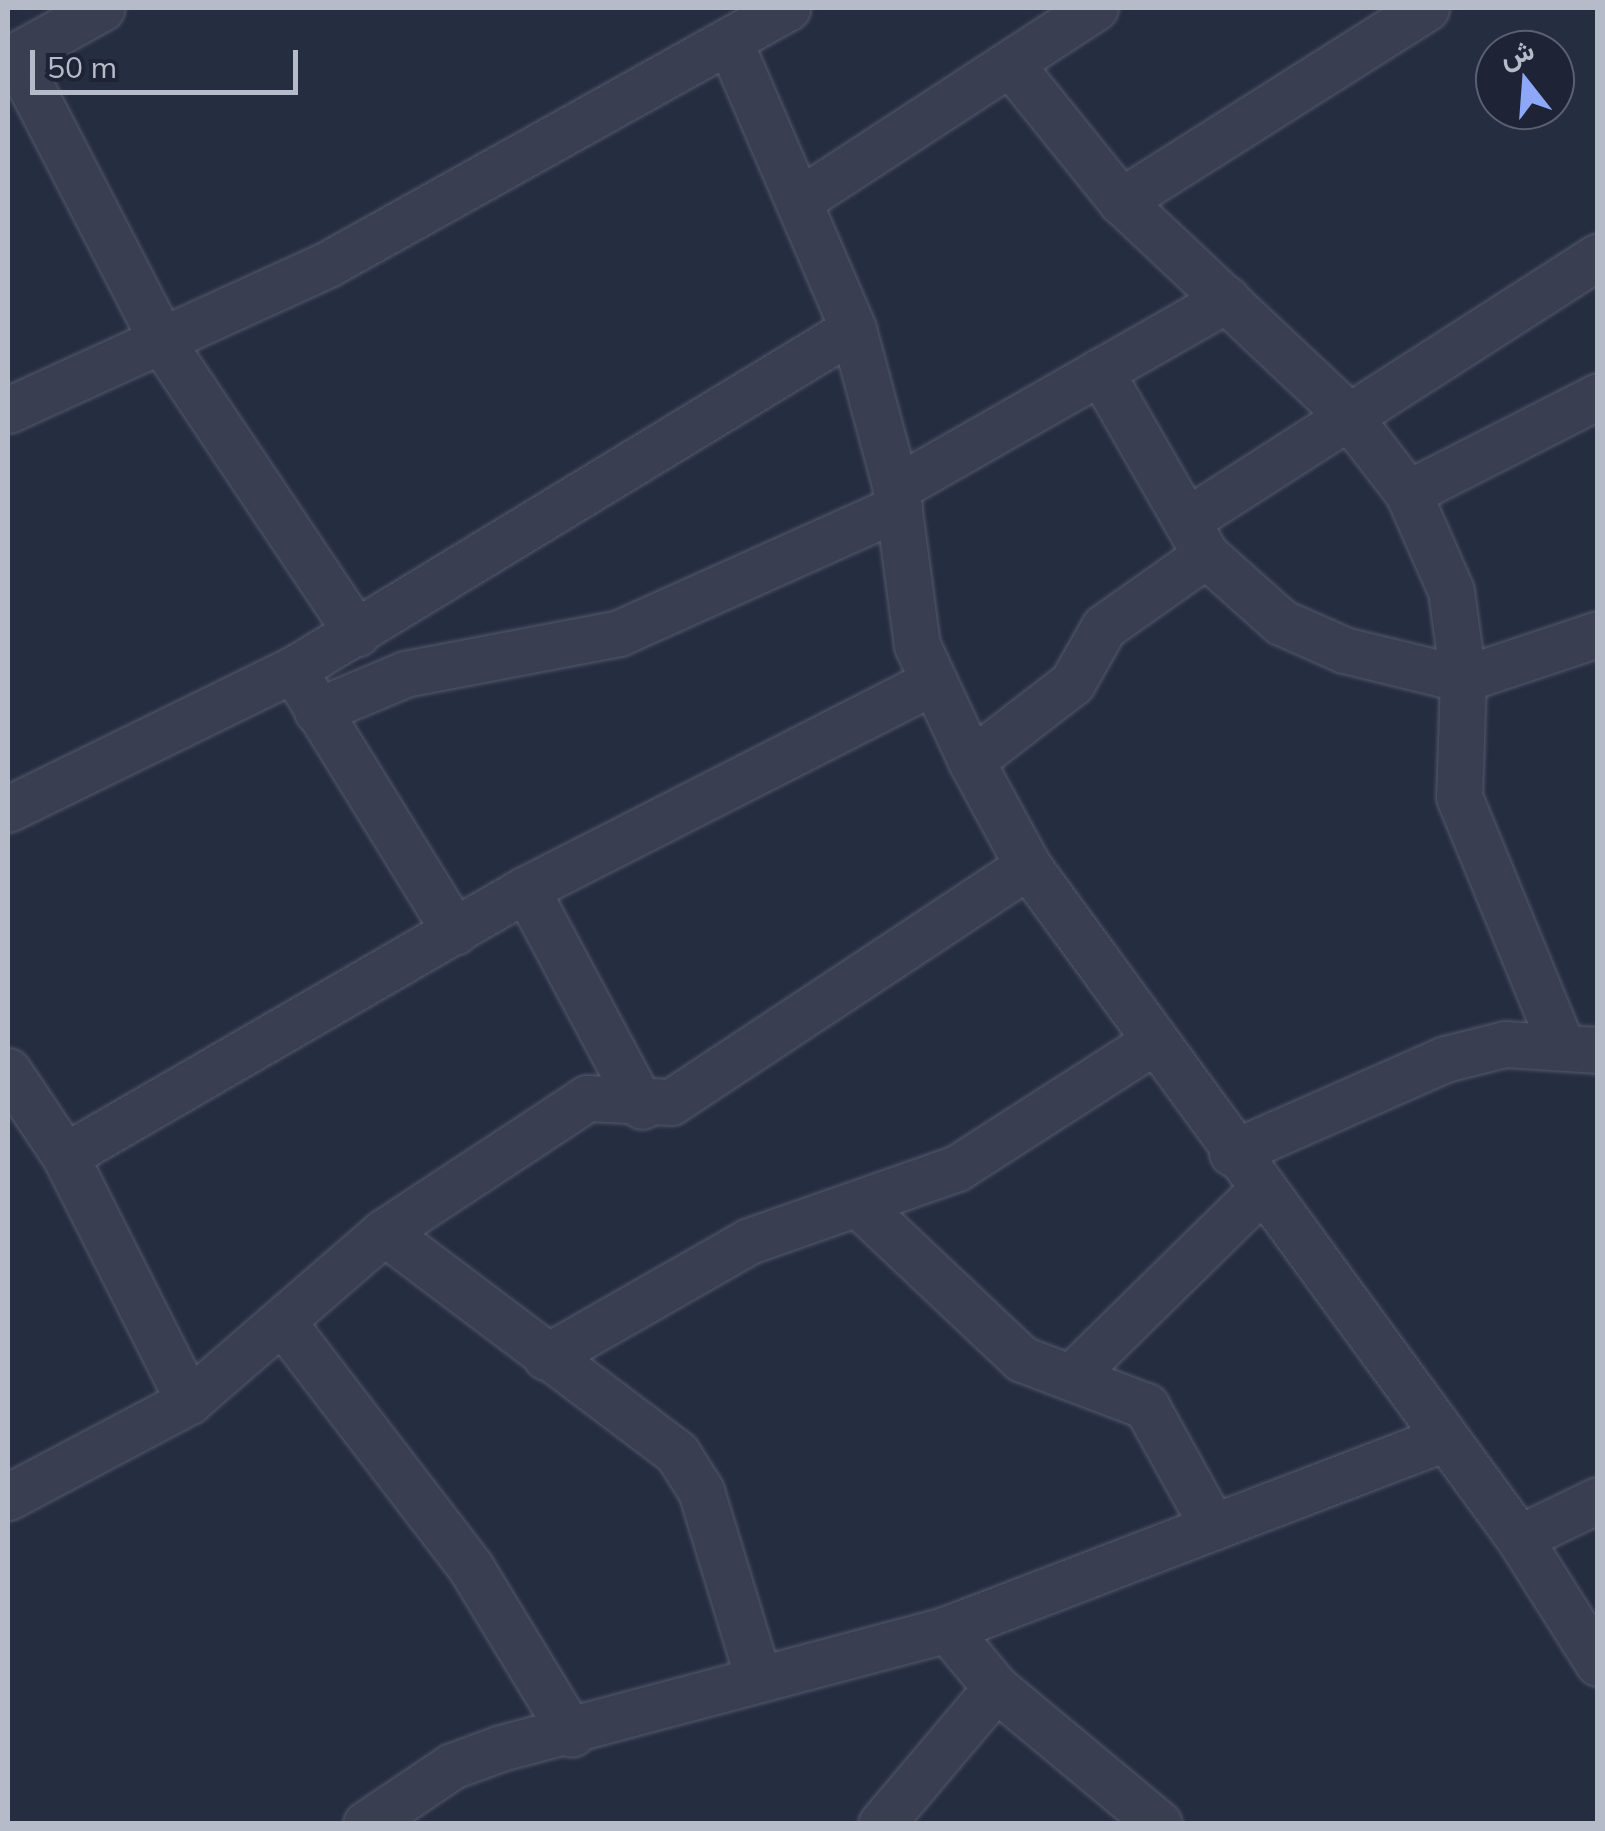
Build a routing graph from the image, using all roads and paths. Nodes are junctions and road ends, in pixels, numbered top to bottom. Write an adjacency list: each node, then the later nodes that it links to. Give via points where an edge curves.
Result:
1 (102, 8): 6 (street)
2 (787, 8): 5 (street)
3 (1095, 8): 7 (street)
4 (1426, 8): 9 (street)
5 (730, 43): 8 (street); 13 (street)
6 (12, 58): 13 (street)
7 (1012, 66): 8 (street); 9 (street)
8 (800, 200): 12 (street)
9 (1121, 202): 11 (street)
10 (1598, 256): 17 (street)
11 (1227, 299): 14 (street); 17 (street)
12 (853, 329): 19 (street); 21 (street)
13 (164, 345): 16 (street); 21 (street)
14 (1100, 371): 19 (street); 20 (street)
15 (1598, 396): 18 (street)
16 (8, 410)
17 (1346, 414): 18 (street); 20 (street)
18 (1408, 493): 24 (street, via 1451,591)
19 (897, 498): 25 (street); 26 (street, via 619,632 405,674)
20 (1196, 538): 24 (street, via 1282,622 1344,650); 27 (street, via 1104,627 1072,684)
21 (357, 633): 23 (street)
22 (1598, 634): 24 (street)
23 (294, 669): 26 (street); 28 (street)
24 (1463, 679): 33 (street, via 1459,797)
25 (930, 683): 27 (street); 30 (street)
26 (317, 711): 31 (street)
27 (971, 761): 29 (street)
28 (8, 808)
29 (1028, 866): 32 (street); 35 (street, via 671,1102)
30 (526, 889): 31 (street); 35 (street)
31 (455, 932): 37 (street)
32 (1155, 1041): 36 (street); 39 (street, via 957,1168)
33 (1579, 1047): 36 (street, via 1504,1044 1445,1059)
34 (8, 1071): 37 (street)
35 (642, 1106): 40 (street, via 605,1093 587,1098)
36 (1232, 1152): 38 (street)
37 (64, 1156): 44 (street)
38 (1260, 1191): 43 (street); 45 (street)
39 (860, 1206): 42 (street, via 748,1242); 43 (street, via 1007,1348)
40 (384, 1232): 41 (street); 42 (street)
41 (284, 1324): 44 (street); 54 (street, via 471,1568)
42 (546, 1357): 52 (street, via 690,1471)
43 (1074, 1374): 48 (street, via 1146,1406)
44 (189, 1400): 46 (street)
45 (1445, 1438): 48 (street); 49 (street)
46 (8, 1498)
47 (1598, 1500): 49 (street)
48 (1213, 1527): 50 (street)
49 (1519, 1538): 51 (street)
50 (947, 1629): 52 (street); 53 (street)
51 (1598, 1663)
52 (758, 1677): 54 (street)
53 (996, 1688): 56 (street); 57 (street)
54 (572, 1734): 55 (street, via 452,1766)
55 (366, 1824)
56 (881, 1824)
57 (1160, 1824)

